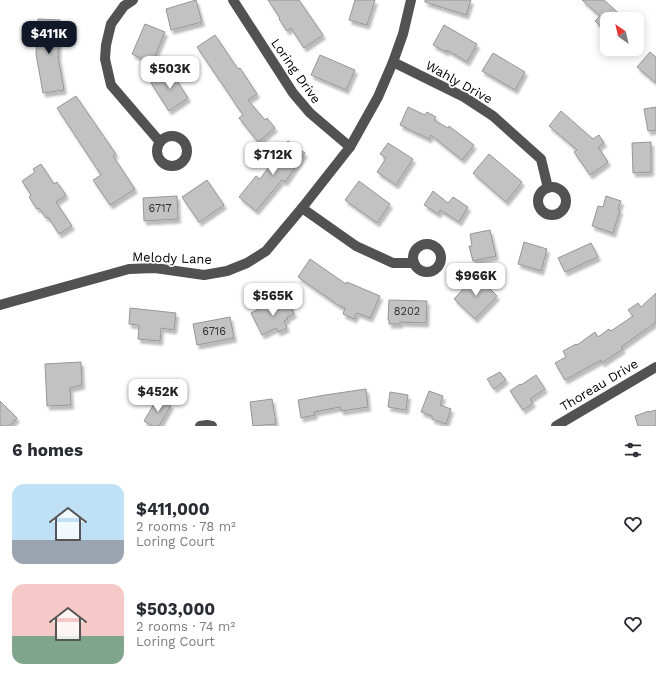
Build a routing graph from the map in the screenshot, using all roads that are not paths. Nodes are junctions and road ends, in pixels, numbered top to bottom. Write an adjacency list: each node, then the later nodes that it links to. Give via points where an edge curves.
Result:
1 (133, 0): 5 (street, via 124,6 112,24 105,59 110,85)
2 (232, 0): 6 (street, Loring Drive, via 297,98 310,113)
3 (411, 0): 4 (street, Melody Lane)
4 (393, 62): 6 (street, Melody Lane, via 378,97); 7 (street, Wahly Drive, via 464,97 493,116 541,159)
5 (160, 142)
6 (350, 147): 8 (street, Melody Lane)
7 (548, 188)
8 (302, 208): 9 (street, via 356,246 393,263); 10 (street, Melody Lane, via 266,251 227,272 204,275 155,268 129,269)
9 (414, 263)
10 (0, 306)
11 (656, 367): 14 (street, Thoreau Drive)
12 (200, 426): 13 (street)
13 (212, 426)
14 (556, 426)

